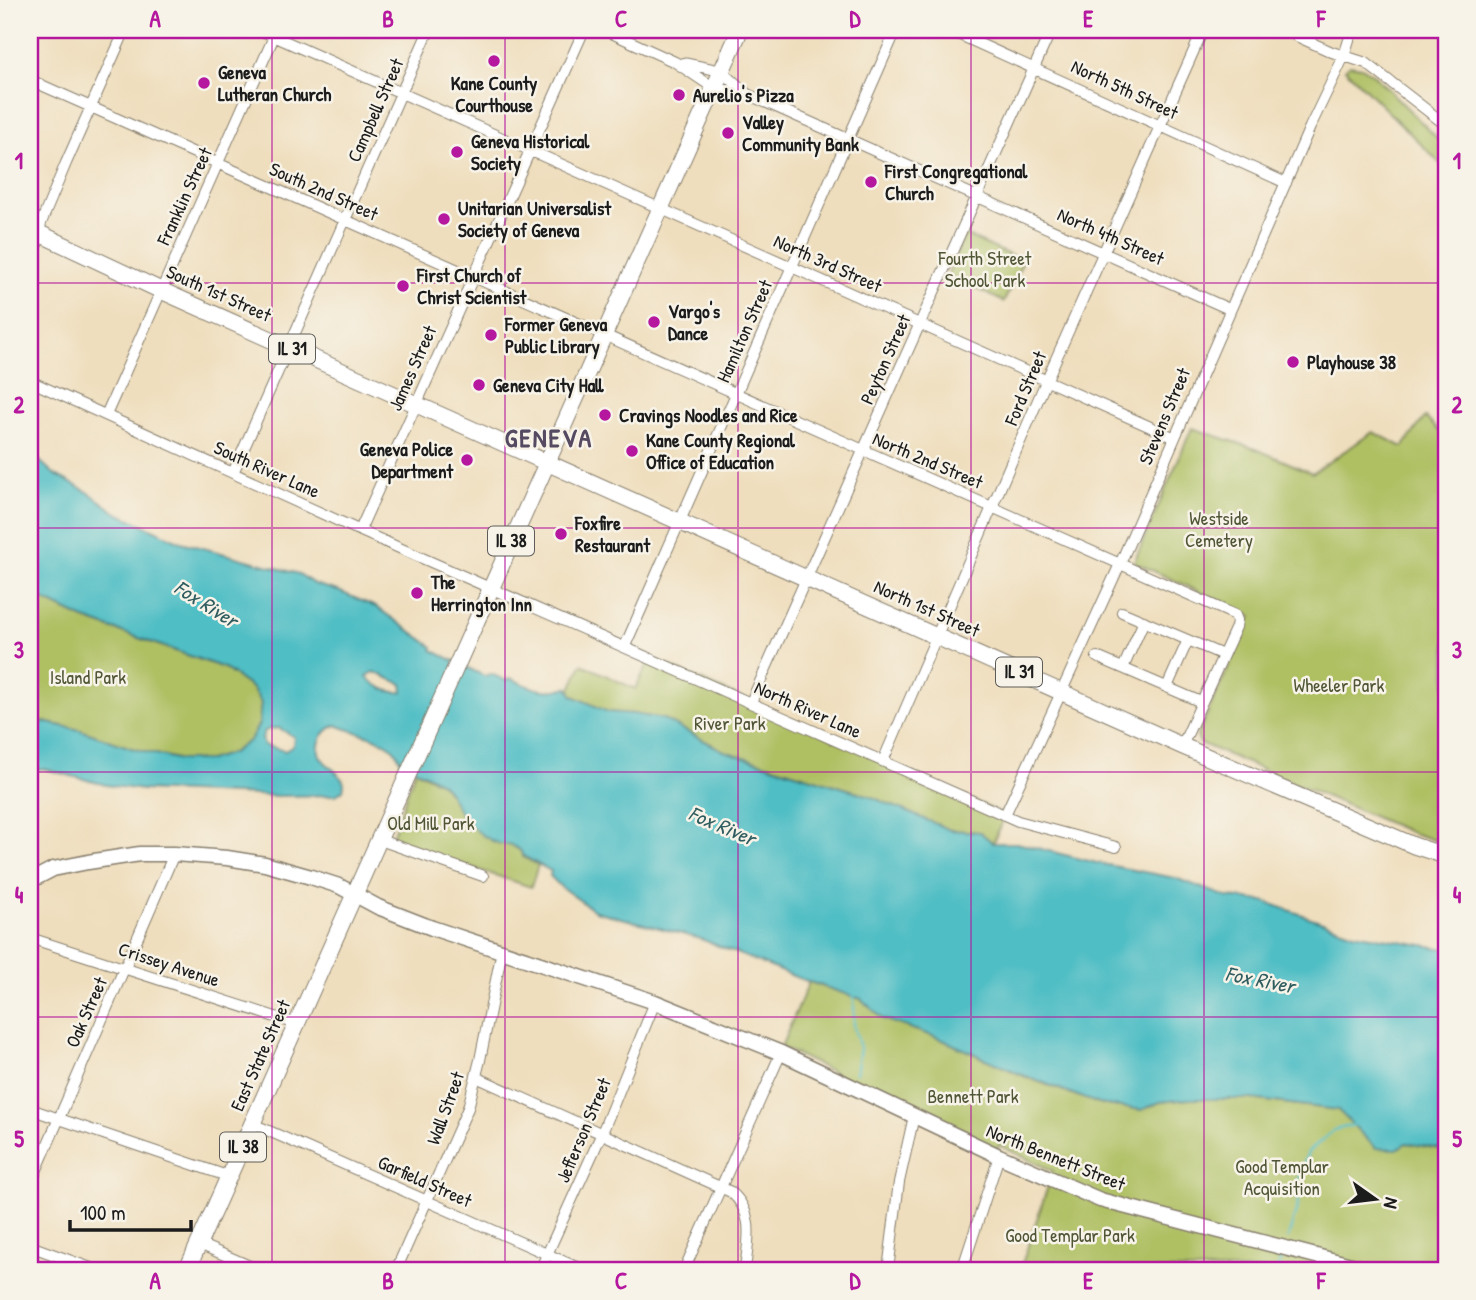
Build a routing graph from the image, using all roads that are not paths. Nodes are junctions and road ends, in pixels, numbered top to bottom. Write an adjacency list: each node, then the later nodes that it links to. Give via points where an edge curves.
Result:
1 (125, 30): 22 (street)
2 (260, 30): 13 (street, North 3rd Street)
3 (429, 30): 20 (street, Campbell Street)
4 (583, 30): 26 (street, James Street)
5 (605, 30): 15 (street)
6 (740, 30): 17 (main road, IL 38)
7 (896, 30): 25 (street, Hamilton Street)
8 (948, 30): 16 (street, North 5th Street)
9 (1051, 30): 16 (street, Peyton Street)
10 (1203, 30): 23 (street, Ford Street)
11 (1283, 30): 14 (street)
12 (1352, 30): 14 (street, Stevens Street)
13 (276, 33): 20 (street, North 3rd Street); 27 (street, Franklin Street)
14 (1344, 56): 24 (street, via 1366,63); 28 (street, Stevens Street)
15 (675, 62): 17 (street); 19 (street)
16 (1034, 67): 23 (street, North 5th Street); 29 (street, Peyton Street)
17 (722, 71): 19 (main road, IL 38); 21 (street, North 4th Street)
18 (30, 80): 22 (street, South 2nd Street)
19 (714, 88): 21 (street, North 4th Street); 30 (main road, IL 38)
20 (402, 93): 26 (street, North 3rd Street); 31 (street, Campbell Street)
21 (747, 94): 25 (street, North 4th Street)
22 (91, 107): 27 (street, South 2nd Street); 32 (street)
23 (1160, 125): 28 (street, North 5th Street); 33 (street, Ford Street)
24 (1446, 125)
25 (848, 138): 29 (street, North 4th Street); 35 (street, Hamilton Street)
26 (531, 150): 30 (street, North 3rd Street); 36 (street, James Street)
27 (219, 163): 31 (street, South 2nd Street); 37 (street, Franklin Street)
28 (1286, 183): 38 (street, Stevens Street)
29 (977, 196): 33 (street, North 4th Street); 39 (street, Peyton Street)
30 (660, 206): 35 (street, North 3rd Street); 40 (main road, IL 38)
31 (346, 219): 36 (street, South 2nd Street); 41 (street, Campbell Street)
32 (35, 231): 34 (street); 37 (main road, South 1st Street / IL 31)
33 (1104, 252): 38 (street, North 4th Street); 42 (street, Ford Street)
34 (30, 261)
35 (792, 266): 39 (street, North 3rd Street); 44 (street, Hamilton Street)
36 (471, 276): 40 (street, South 2nd Street); 45 (street, James Street)
37 (160, 290): 41 (main road, South 1st Street / IL 31); 46 (street, Franklin Street)
38 (1229, 309): 47 (street, Stevens Street)
39 (920, 323): 42 (street, North 3rd Street); 48 (street, Peyton Street)
40 (603, 335): 44 (street, North 2nd Street); 49 (main road, IL 38)
41 (289, 347): 45 (main road, South 1st Street / IL 31); 50 (street, Campbell Street)
42 (1047, 379): 47 (street, North 3rd Street); 51 (street, Ford Street)
43 (30, 381): 46 (street, South River Lane)
44 (735, 394): 48 (street, North 2nd Street); 52 (street, Hamilton Street)
45 (416, 404): 49 (main road, South 1st Street / IL 31); 53 (street, James Street)
46 (106, 415): 50 (street, South River Lane)
47 (1173, 437): 54 (street, Stevens Street)
48 (863, 452): 51 (street, North 2nd Street); 55 (street, Peyton Street)
49 (547, 461): 52 (main road, North 1st Street / IL 31); 56 (main road, IL 38)
50 (233, 474): 53 (street, South River Lane)
51 (993, 508): 54 (street, North 2nd Street); 59 (street, Ford Street)
52 (679, 521): 55 (main road, North 1st Street / IL 31); 61 (street, Hamilton Street)
53 (360, 530): 56 (street, South River Lane)
54 (1120, 564): 62 (street, North 2nd Street, via 1235,615); 66 (street, Stevens Street)
55 (807, 578): 59 (main road, North 1st Street / IL 31); 67 (street, Peyton Street)
56 (491, 588): 61 (street, North River Lane); 72 (main road, IL 38)
57 (1122, 612): 58 (street)
58 (1144, 621): 60 (street); 64 (street)
59 (936, 635): 66 (main road, North 1st Street / IL 31); 70 (street, Ford Street)
60 (1188, 640): 62 (street); 65 (street)
61 (625, 646): 67 (street, North River Lane)
62 (1223, 655): 68 (street)
63 (1097, 657): 64 (street)
64 (1123, 668): 65 (street)
65 (1167, 687): 68 (street)
66 (1062, 691): 69 (main road, North 1st Street / IL 31); 71 (street, Stevens Street)
67 (751, 702): 70 (street, North River Lane)
68 (1201, 702): 69 (street)
69 (1182, 746): 75 (main road, North 1st Street / IL 31)
70 (883, 761): 71 (street, North River Lane)
71 (1005, 814): 73 (street, North River Lane)
72 (380, 840): 76 (street); 78 (main road, IL 38)
73 (1116, 846)
74 (174, 854): 77 (main road, North Bennett Street, via 115,858); 78 (main road, North Bennett Street, via 265,864); 81 (street, Oak Street)
75 (1446, 856)
76 (483, 876)
77 (33, 877)
78 (355, 895): 80 (main road, North Bennett Street, via 432,928); 83 (main road, East State Street / IL 38)
79 (30, 938): 81 (street, Crissey Avenue)
80 (502, 950): 82 (main road, North Bennett Street); 85 (street, Wall Street)
81 (124, 968): 83 (street, Crissey Avenue); 88 (street, Oak Street)
82 (655, 1002): 84 (main road, North Bennett Street); 90 (street, Jefferson Street)
83 (297, 1024): 89 (main road, East State Street / IL 38)
84 (781, 1052): 87 (main road, North Bennett Street); 94 (street)
85 (476, 1077): 90 (street); 95 (street, Wall Street, via 468,1108)
86 (30, 1109): 88 (street)
87 (914, 1116): 91 (main road, North Bennett Street); 107 (street, via 899,1182)
88 (58, 1118): 92 (street); 93 (street, Oak Street)
89 (253, 1124): 92 (main road, East State Street / IL 38); 95 (street, Garfield Street)
90 (602, 1133): 94 (street); 98 (street, Jefferson Street)
91 (999, 1156): 108 (street); 109 (main road, North Bennett Street, via 1100,1200)
92 (230, 1177): 96 (main road, East State Street / IL 38)
93 (30, 1185)
94 (721, 1187): 105 (street); 106 (street, via 739,1200 749,1222)
95 (426, 1201): 98 (street, Garfield Street); 102 (street, Wall Street)
96 (199, 1244): 100 (main road, East State Street / IL 38); 101 (street)
97 (30, 1247): 99 (street)
98 (547, 1254): 103 (street, Jefferson Street); 104 (street, Garfield Street)
99 (96, 1270)
100 (187, 1270)
101 (259, 1270)
102 (396, 1270)
103 (540, 1270)
104 (583, 1270)
105 (684, 1270)
106 (745, 1270)
107 (888, 1270)
108 (962, 1270)
109 (1370, 1270)

